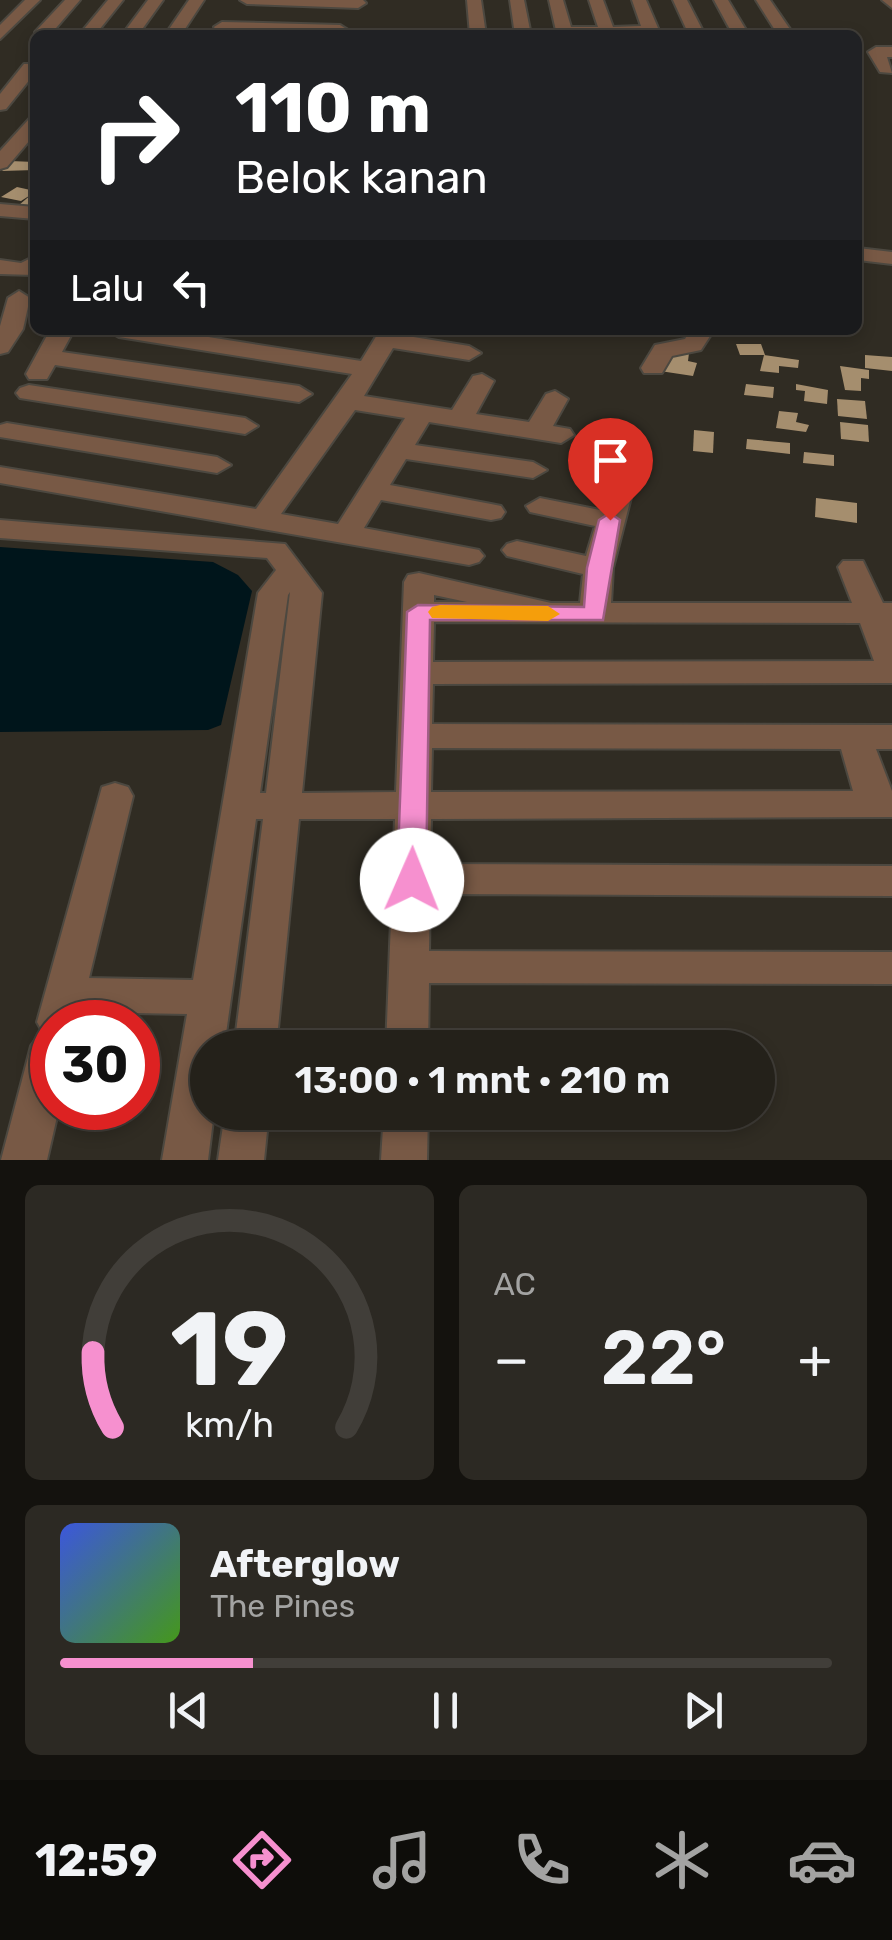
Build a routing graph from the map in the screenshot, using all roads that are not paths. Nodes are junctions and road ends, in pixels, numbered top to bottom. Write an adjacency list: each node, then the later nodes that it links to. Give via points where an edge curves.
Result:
1 (33, 0): 33 (street)
2 (73, 0): 20 (street)
3 (116, 0): 21 (street)
4 (156, 0): 22 (street)
5 (197, 0): 23 (street)
6 (248, 0): 7 (street)
7 (282, 0): 18 (street, via 343,19)
8 (474, 0): 24 (street)
9 (517, 0): 25 (street)
10 (556, 0): 26 (street)
11 (596, 0): 27 (street)
12 (638, 0): 28 (street)
13 (680, 0): 29 (street)
14 (721, 0): 30 (street)
15 (762, 0): 31 (street)
16 (779, 0): 32 (street)
17 (10, 5): 19 (street)
18 (227, 19)
19 (0, 20)
20 (46, 30)
21 (91, 30)
22 (134, 30)
23 (176, 30)
24 (477, 30)
25 (522, 30)
26 (564, 30)
27 (607, 30)
28 (651, 30)
29 (695, 30)
30 (738, 30)
31 (783, 30)
32 (799, 30)
33 (0, 34)
34 (892, 52): 38 (street, via 876,52)
35 (30, 62): 37 (street)
36 (30, 66): 39 (street)
37 (0, 67)
38 (892, 68)
39 (0, 106)
40 (30, 133): 42 (street)
41 (30, 135): 43 (street)
42 (0, 136)
43 (1, 186): 44 (street)
44 (30, 209)
45 (862, 254): 46 (street)
46 (892, 258)
47 (0, 266): 48 (street)
48 (30, 266)
49 (19, 298): 54 (street)
50 (59, 335): 57 (street)
51 (191, 335): 55 (street)
52 (251, 335): 55 (street)
53 (699, 335): 58 (street, via 693,345 663,350)
54 (0, 347)
55 (380, 348): 56 (street); 64 (street)
56 (470, 352)
57 (48, 357): 60 (street); 61 (street)
58 (653, 368)
59 (482, 381): 66 (street)
60 (271, 391): 62 (street); 67 (street)
61 (29, 393): 67 (street); 68 (street)
62 (299, 394)
63 (555, 400): 66 (street, via 549,432)
64 (348, 401): 65 (street); 78 (street)
65 (420, 413): 66 (street); 69 (street)
66 (461, 417)
67 (244, 426): 70 (street)
68 (3, 437): 70 (street)
69 (397, 450): 71 (street); 74 (street)
70 (216, 465): 76 (street)
71 (533, 470)
72 (0, 474): 76 (street)
73 (622, 482): 79 (street)
74 (373, 490): 77 (street); 81 (street)
75 (540, 506): 79 (street)
76 (185, 508): 78 (street)
77 (491, 512)
78 (263, 520): 81 (street)
79 (610, 520): 85 (street)
80 (0, 529): 86 (street, via 274,550 286,559)
81 (346, 534): 83 (street)
82 (517, 550): 85 (street)
83 (469, 556)
84 (854, 567): 87 (street)
85 (598, 568): 88 (street)
86 (289, 574): 97 (street, via 307,593); 98 (street, via 273,593)
87 (882, 613): 88 (street); 89 (street)
88 (595, 615): 90 (street, via 418,612)
89 (892, 668): 90 (street)
90 (417, 673): 91 (street)
91 (415, 736): 92 (street); 95 (street)
92 (855, 737): 93 (street); 96 (street)
93 (892, 738)
94 (115, 796): 104 (street)
95 (414, 803): 96 (street); 97 (street); 99 (street)
96 (883, 804)
97 (284, 805): 98 (street); 106 (street)
98 (242, 806): 103 (street)
99 (412, 880): 100 (street); 101 (street)
100 (892, 881)
101 (409, 966): 102 (street); 107 (street)
102 (892, 968)
103 (210, 997): 105 (street); 112 (street)
104 (64, 1000)
105 (160, 1001)
106 (257, 1030)
107 (407, 1030)
108 (31, 1130): 111 (street)
109 (245, 1130): 113 (street)
110 (405, 1130): 114 (street)
111 (24, 1160)
112 (185, 1160)
113 (241, 1160)
114 (404, 1160)

